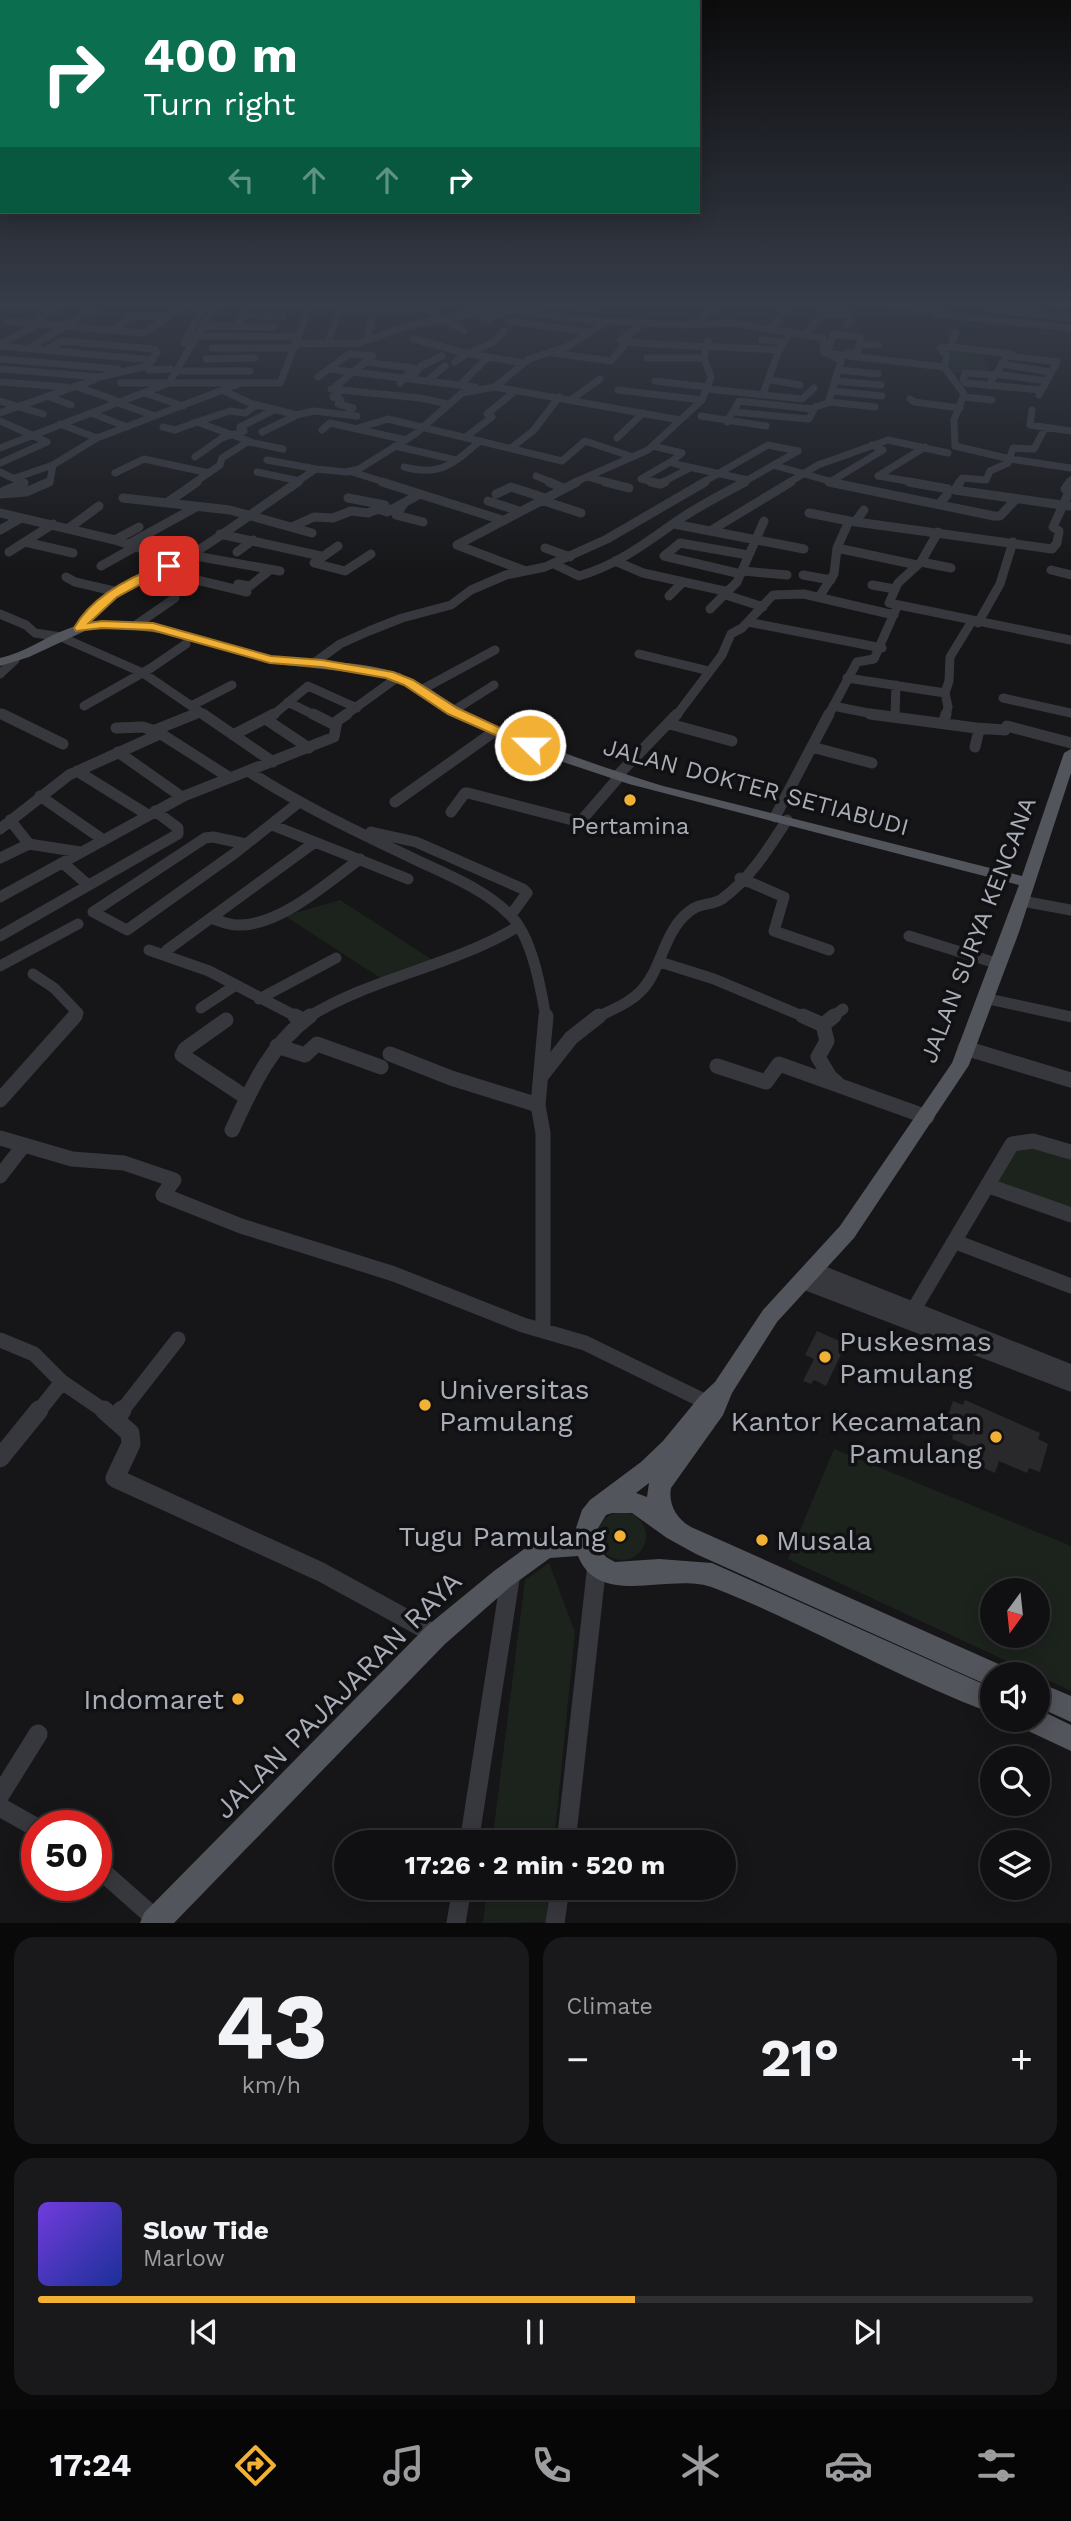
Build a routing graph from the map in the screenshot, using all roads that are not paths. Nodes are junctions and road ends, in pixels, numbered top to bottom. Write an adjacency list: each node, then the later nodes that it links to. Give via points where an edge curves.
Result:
1 (53, 394): 20 (street)
2 (96, 394): 30 (street)
3 (136, 394): 30 (street)
4 (151, 394): 37 (street)
5 (217, 394): 37 (street)
6 (230, 394): 36 (street)
7 (335, 394): 46 (street, via 341,400 338,404 353,408)
8 (370, 394): 21 (street)
9 (461, 394): 33 (street)
10 (512, 394): 68 (street)
11 (535, 394): 23 (street)
12 (579, 394): 25 (street)
13 (680, 394): 27 (street)
14 (705, 394): 27 (street)
15 (763, 394): 16 (street, via 803,399)
16 (808, 394)
17 (831, 394): 32 (street)
18 (859, 394): 22 (street)
19 (962, 394): 24 (street)
20 (47, 396): 34 (street); 35 (street)
21 (383, 396): 31 (street); 33 (street)
22 (882, 396)
23 (559, 397): 25 (street); 81 (street, via 525,439)
24 (964, 397): 28 (street); 39 (street)
25 (572, 399): 44 (street)
26 (910, 399): 39 (street)
27 (702, 400): 51 (street)
28 (992, 400)
29 (0, 401): 34 (street)
30 (115, 401): 43 (street); 47 (street); 66 (street)
31 (367, 401)
32 (829, 402): 38 (street); 54 (street, via 813,409 739,401)
33 (448, 404): 60 (street)
34 (20, 405): 42 (street); 45 (street)
35 (71, 405)
36 (257, 405): 40 (street); 53 (street, via 246,413 230,411)
37 (183, 406): 47 (street)
38 (875, 407)
39 (960, 408): 79 (street, via 954,420)
40 (274, 410): 48 (street); 67 (street)
41 (1032, 410): 62 (street, via 1029,425)
42 (0, 413)
43 (91, 413): 55 (street); 58 (street)
44 (643, 413): 51 (street); 70 (street)
45 (43, 414)
46 (346, 415): 48 (street, via 314,411); 49 (street)
47 (155, 416): 58 (street)
48 (296, 416): 56 (street); 65 (street)
49 (357, 416)
50 (701, 416): 54 (street)
51 (680, 420): 78 (street)
52 (0, 421): 66 (street)
53 (197, 422): 59 (street, via 175,430); 67 (street)
54 (727, 422): 57 (street)
55 (60, 424): 66 (street); 69 (street)
56 (330, 424): 61 (street); 63 (street)
57 (766, 426)
58 (127, 427): 69 (street)
59 (163, 427)
60 (423, 427): 61 (street, via 386,419); 68 (street); 71 (street)
61 (358, 428): 71 (street)
62 (1045, 428): 64 (street); 88 (street, via 1034,449 1013,447)
63 (322, 430)
64 (1071, 431)
65 (262, 432)
66 (29, 434): 75 (street); 84 (street, via 47,442)
67 (230, 436): 74 (street); 92 (street, via 191,456)
68 (467, 436): 73 (street)
69 (97, 438): 98 (street)
70 (617, 438)
71 (406, 440): 77 (street)
72 (294, 441): 82 (street)
73 (480, 441): 81 (street); 90 (street)
74 (249, 442): 82 (street); 92 (street)
75 (0, 445)
76 (872, 445): 80 (street, via 891,439); 113 (street); 121 (street, via 883,450)
77 (395, 446): 90 (street); 108 (street)
78 (653, 446): 85 (street); 91 (street, via 682,454)
79 (955, 446): 86 (street); 88 (street)
80 (925, 447): 86 (street); 115 (street)
81 (511, 448): 85 (street, via 563,461 585,441)
82 (283, 449): 103 (street, via 267,460)
83 (154, 455): 87 (street)
84 (18, 457): 89 (street); 93 (street)
85 (633, 457): 95 (street)
86 (948, 457)
87 (144, 459): 96 (street); 110 (street)
88 (1010, 459): 102 (street); 132 (street, via 990,471 985,480 962,478 955,489)
89 (26, 460)
90 (456, 460): 99 (street, via 447,468 419,472)
91 (672, 461): 101 (street); 112 (street)
92 (221, 462): 111 (street)
93 (0, 463)
94 (35, 463): 98 (street)
95 (618, 463): 100 (street); 116 (street)
96 (167, 464): 105 (street); 111 (street)
97 (773, 465): 109 (street, via 798,450 768,445); 113 (street); 118 (street)
98 (49, 466): 117 (street); 125 (street, via 50,481 45,486 19,494)
99 (404, 467)
100 (627, 467)
101 (690, 468): 109 (street); 112 (street, via 660,484 641,479)
102 (1071, 468)
103 (316, 469): 108 (street); 120 (street)
104 (637, 470): 112 (street)
105 (152, 471)
106 (0, 472): 117 (street)
107 (257, 472): 120 (street)
108 (352, 472): 126 (street)
109 (721, 472): 118 (street); 181 (street)
110 (115, 473)
111 (209, 473): 133 (street)
112 (646, 474)
113 (803, 474): 121 (street); 159 (street)
114 (536, 476): 122 (street)
115 (879, 476): 124 (street); 128 (street, via 947,488)
116 (587, 477): 122 (street); 123 (street)
117 (15, 478): 125 (street, via 24,483)
118 (748, 480): 154 (street)
119 (1071, 480): 139 (street, via 1065,489 1069,492)
120 (300, 481): 147 (street)
121 (830, 482): 124 (street)
122 (563, 488): 131 (street)
123 (629, 488)
124 (860, 488): 136 (street)
125 (0, 493)
126 (420, 494): 134 (street); 149 (street)
127 (496, 494): 131 (street, via 511,487)
128 (947, 495): 136 (street); 138 (street)
129 (123, 498): 133 (street)
130 (348, 498): 141 (street)
131 (543, 499): 143 (street); 145 (street)
132 (1015, 500): 136 (street, via 997,517); 139 (street)
133 (167, 502): 140 (street)
134 (405, 502): 141 (street); 152 (street, via 396,516)
135 (488, 502): 143 (street)
136 (939, 504)
137 (99, 506): 157 (street)
138 (1006, 506)
139 (1067, 506): 167 (street, via 1053,527 1059,531 1054,548)
140 (196, 507): 147 (street); 168 (street)
141 (396, 507): 155 (street, via 387,512 351,511 332,519 314,517)
142 (864, 510): 151 (street)
143 (519, 511): 149 (street)
144 (0, 513): 148 (street)
145 (582, 513)
146 (809, 513): 151 (street)
147 (248, 514): 155 (street); 162 (street)
148 (21, 518): 153 (street); 158 (street)
149 (502, 520): 192 (street, via 457,545)
150 (764, 521): 165 (street)
151 (852, 521): 160 (street); 172 (street)
152 (423, 523)
153 (53, 524): 157 (street); 166 (street)
154 (674, 524): 159 (street); 184 (street)
155 (294, 526): 161 (street)
156 (139, 527): 163 (street)
157 (69, 528): 163 (street)
158 (0, 530)
159 (710, 531): 165 (street)
160 (938, 532): 167 (street); 186 (street)
161 (312, 533)
162 (220, 534): 164 (street); 178 (street)
163 (115, 540): 168 (street)
164 (253, 540): 170 (street); 175 (street)
165 (757, 540): 173 (street); 179 (street)
166 (24, 542): 174 (street); 176 (street)
167 (1013, 542): 214 (street, via 1000,584)
168 (132, 546): 187 (street); 188 (street)
169 (338, 546): 180 (street)
170 (285, 548): 180 (street); 182 (street)
171 (545, 548): 181 (street)
172 (837, 548): 186 (street); 199 (street)
173 (804, 549)
174 (5, 551): 183 (street, via 10,556)
175 (237, 552)
176 (73, 553)
177 (371, 554): 180 (street, via 342,571 315,565)
178 (197, 555): 188 (street); 193 (street, via 275,570 250,586)
179 (748, 555): 194 (street); 194 (street, via 680,543 664,556)
180 (321, 556)
181 (569, 557): 185 (street)
182 (271, 558)
183 (0, 561)
184 (615, 561): 185 (street, via 581,576); 200 (street)
185 (554, 564): 192 (street)
186 (919, 564): 189 (street); 202 (street)
187 (101, 566)
188 (178, 566): 190 (street)
189 (951, 568)
190 (158, 570): 203 (street); 204 (street)
191 (1051, 570): 197 (street)
192 (527, 571): 225 (street, via 483,585 451,605 369,631)
193 (187, 572)
194 (742, 573): 195 (street); 205 (street)
195 (787, 575)
196 (803, 575): 199 (street)
197 (1071, 575)
198 (66, 576): 203 (street)
199 (831, 580): 207 (street)
200 (682, 583): 205 (street); 206 (street)
201 (872, 584): 202 (street)
202 (895, 589): 210 (street)
203 (118, 592): 216 (street, via 87,616)
204 (247, 592)
205 (728, 594): 209 (street); 211 (street)
206 (668, 596)
207 (819, 597): 209 (street, via 775,594); 210 (street)
208 (175, 598): 215 (street)
209 (763, 607): 213 (street)
210 (893, 608): 214 (street); 220 (street)
211 (710, 609)
212 (0, 614): 217 (street, via 35,633)
213 (748, 622): 220 (street); 226 (street, via 731,634)
214 (975, 622): 218 (street); 235 (street, via 950,657)
215 (136, 625): 216 (main road, JALAN DOKTER SETIABUDI); 225 (main road, JALAN DOKTER SETIABUDI, via 174,631 270,660)
216 (80, 628): 217 (main road, JALAN DOKTER SETIABUDI)
217 (61, 637): 223 (main road, JALAN DOKTER SETIABUDI); 227 (street)
218 (1071, 640)
219 (186, 644): 227 (street)
220 (882, 648): 230 (street, via 874,659 856,662)
221 (495, 650): 234 (street)
222 (639, 654): 226 (street)
223 (15, 660): 224 (main road, JALAN DOKTER SETIABUDI); 228 (street)
224 (0, 662)
225 (316, 662): 229 (main road, JALAN DOKTER SETIABUDI)
226 (709, 671): 249 (street)
227 (143, 673): 238 (street); 241 (street)
228 (0, 674)
229 (398, 677): 234 (main road, JALAN DOKTER SETIABUDI); 240 (street)
230 (847, 678): 233 (street); 239 (street)
231 (232, 685): 241 (street)
232 (494, 685): 242 (street)
233 (896, 685): 235 (street); 245 (street)
234 (421, 690): 242 (main road, JALAN DOKTER SETIABUDI)
235 (944, 693): 247 (street, via 948,707)
236 (1003, 698): 244 (street)
237 (288, 702): 240 (street, via 308,686); 246 (street); 248 (street)
238 (84, 706)
239 (833, 706): 245 (street); 258 (street)
240 (357, 708): 248 (street)
241 (195, 709): 253 (street); 254 (street)
242 (453, 711): 252 (main road, JALAN DOKTER SETIABUDI)
243 (0, 713): 257 (street)
244 (1071, 713)
245 (895, 716): 247 (street)
246 (267, 720): 254 (street); 260 (street)
247 (944, 722): 251 (street)
248 (335, 724): 260 (street, via 334,737)
249 (670, 724): 255 (street); 268 (street)
250 (116, 728): 253 (street)
251 (976, 728): 256 (street, via 1005,730 1007,726); 259 (street)
252 (495, 731): 268 (main road, JALAN DOKTER SETIABUDI); 271 (street)
253 (158, 732): 261 (street); 267 (street)
254 (233, 735): 262 (street)
255 (732, 741)
256 (1071, 743)
257 (63, 744)
258 (812, 747): 264 (street); 275 (street)
259 (975, 747)
260 (309, 748): 262 (street)
261 (118, 752): 265 (street); 270 (street)
262 (274, 762): 266 (street)
263 (1070, 762): 292 (main road, JALAN SURYA KENCANA)
264 (872, 763)
265 (77, 771): 269 (street); 274 (street)
266 (248, 771): 267 (street); 272 (street)
267 (227, 776): 270 (street)
268 (618, 776): 273 (street, via 580,822 468,793); 275 (main road, JALAN DOKTER SETIABUDI)
269 (40, 796): 276 (street); 280 (street)
270 (182, 797): 274 (street)
271 (395, 802)
272 (298, 803): 277 (street); 278 (street)
273 (450, 812)
274 (151, 813): 280 (street); 293 (street, via 178,828 178,834)
275 (781, 818): 290 (street, via 760,860); 292 (main road, JALAN DOKTER SETIABUDI)
276 (10, 820): 279 (street); 284 (street)
277 (272, 825): 281 (street); 283 (street)
278 (346, 827): 282 (street); 289 (street)
279 (0, 829)
280 (102, 839): 285 (street)
281 (315, 842): 287 (street); 299 (street)
282 (416, 842): 289 (street); 296 (street, via 523,889 527,893)
283 (246, 844): 283 (street, via 127,930 93,912 205,838)
284 (29, 845): 285 (street); 286 (street)
285 (80, 852): 288 (street)
286 (0, 858)
287 (360, 859): 291 (street); 299 (street, via 272,917 244,925)
288 (63, 863): 293 (street); 294 (street)
289 (428, 865): 297 (street)
290 (740, 878): 306 (street, via 784,897 775,931); 308 (street, via 719,902 701,903 679,921)
291 (408, 879)
292 (1027, 882): 295 (main road, JALAN SURYA KENCANA)
293 (88, 884): 302 (street)
294 (0, 897)
295 (1022, 901): 298 (street); 309 (main road, JALAN SURYA KENCANA)
296 (521, 903): 297 (street); 300 (street)
297 (500, 905): 300 (street)
298 (1071, 910)
299 (211, 918): 305 (street)
300 (514, 921): 319 (street, via 489,944 383,981); 326 (street, via 534,963 546,1017)
301 (78, 924): 310 (street)
302 (0, 936)
303 (909, 936): 309 (street)
304 (149, 950): 312 (street, via 180,956)
305 (167, 950)
306 (830, 950)
307 (336, 958): 314 (street)
308 (660, 962): 320 (street, via 714,979); 326 (street, via 635,997 572,1035)
309 (999, 964): 313 (main road, JALAN SURYA KENCANA)
310 (0, 966)
311 (33, 974): 330 (street, via 78,1013)
312 (236, 985): 314 (street); 315 (street)
313 (984, 998): 317 (street); 322 (main road, JALAN SURYA KENCANA)
314 (259, 999): 319 (street)
315 (201, 1008)
316 (843, 1009): 320 (street)
317 (1071, 1017)
318 (226, 1020): 329 (street, via 182,1055)
319 (302, 1020): 321 (street)
320 (823, 1025): 328 (street, via 827,1041 818,1057)
321 (277, 1046): 325 (street, via 305,1055 317,1044); 329 (street)
322 (965, 1048): 327 (street); 332 (main road, JALAN SURYA KENCANA, via 960,1065)
323 (390, 1054): 331 (street)
324 (717, 1066): 328 (street, via 766,1082 779,1064)
325 (381, 1067)
326 (541, 1077): 331 (street)
327 (1071, 1080)
328 (837, 1083): 332 (street)
329 (247, 1098): 333 (street)
330 (0, 1100)
331 (538, 1105): 344 (street, via 543,1133)
332 (927, 1117): 341 (main road, JALAN SURYA KENCANA, via 847,1232)
333 (232, 1130)
334 (0, 1138): 335 (street)
335 (24, 1145): 337 (street); 344 (street, via 72,1159 124,1163 174,1180 163,1195)
336 (1071, 1152): 338 (street, via 1020,1139 1012,1144)
337 (0, 1175)
338 (989, 1186): 339 (street); 340 (street)
339 (1071, 1215)
340 (956, 1242): 342 (street); 343 (street)
341 (809, 1276): 343 (street); 347 (street); 351 (main road, JALAN SURYA KENCANA, via 770,1316)
342 (1071, 1286)
343 (914, 1309): 347 (street)
344 (543, 1329): 351 (street)
345 (178, 1339): 352 (street)
346 (0, 1340): 349 (street, via 34,1354)
347 (1011, 1354): 348 (street); 350 (street)
348 (1071, 1372)
349 (62, 1382): 352 (street); 353 (street)
350 (1071, 1384)
351 (714, 1395): 354 (main road, JALAN SURYA KENCANA, via 671,1448); 355 (main road, JALAN SURYA KENCANA, via 715,1408 660,1484 660,1508)
352 (116, 1418): 358 (street, via 133,1437 115,1478 230,1527)
353 (0, 1458)
354 (605, 1503): 355 (main road, via 640,1505); 356 (main road, JALAN SURYA KENCANA, via 588,1519 584,1531)
355 (671, 1528): 359 (main road)
356 (591, 1554): 357 (main road, JALAN PAJAJARAN RAYA, via 546,1547); 360 (main road, via 618,1575 657,1571 712,1575); 370 (street)
357 (511, 1573): 358 (main road, JALAN PAJAJARAN RAYA); 369 (street)
358 (436, 1635): 374 (main road, JALAN PAJAJARAN RAYA)
359 (980, 1669)
360 (980, 1696)
361 (1050, 1699): 362 (main road)
362 (1071, 1709)
363 (1050, 1728): 365 (main road)
364 (38, 1734): 366 (street)
365 (1071, 1738)
366 (0, 1795)
367 (0, 1807): 368 (street)
368 (21, 1819)
369 (471, 1830)
370 (567, 1830)
371 (112, 1881): 374 (street)
372 (460, 1900): 375 (street)
373 (558, 1900): 376 (street)
374 (155, 1921)
375 (456, 1923)
376 (555, 1923)

